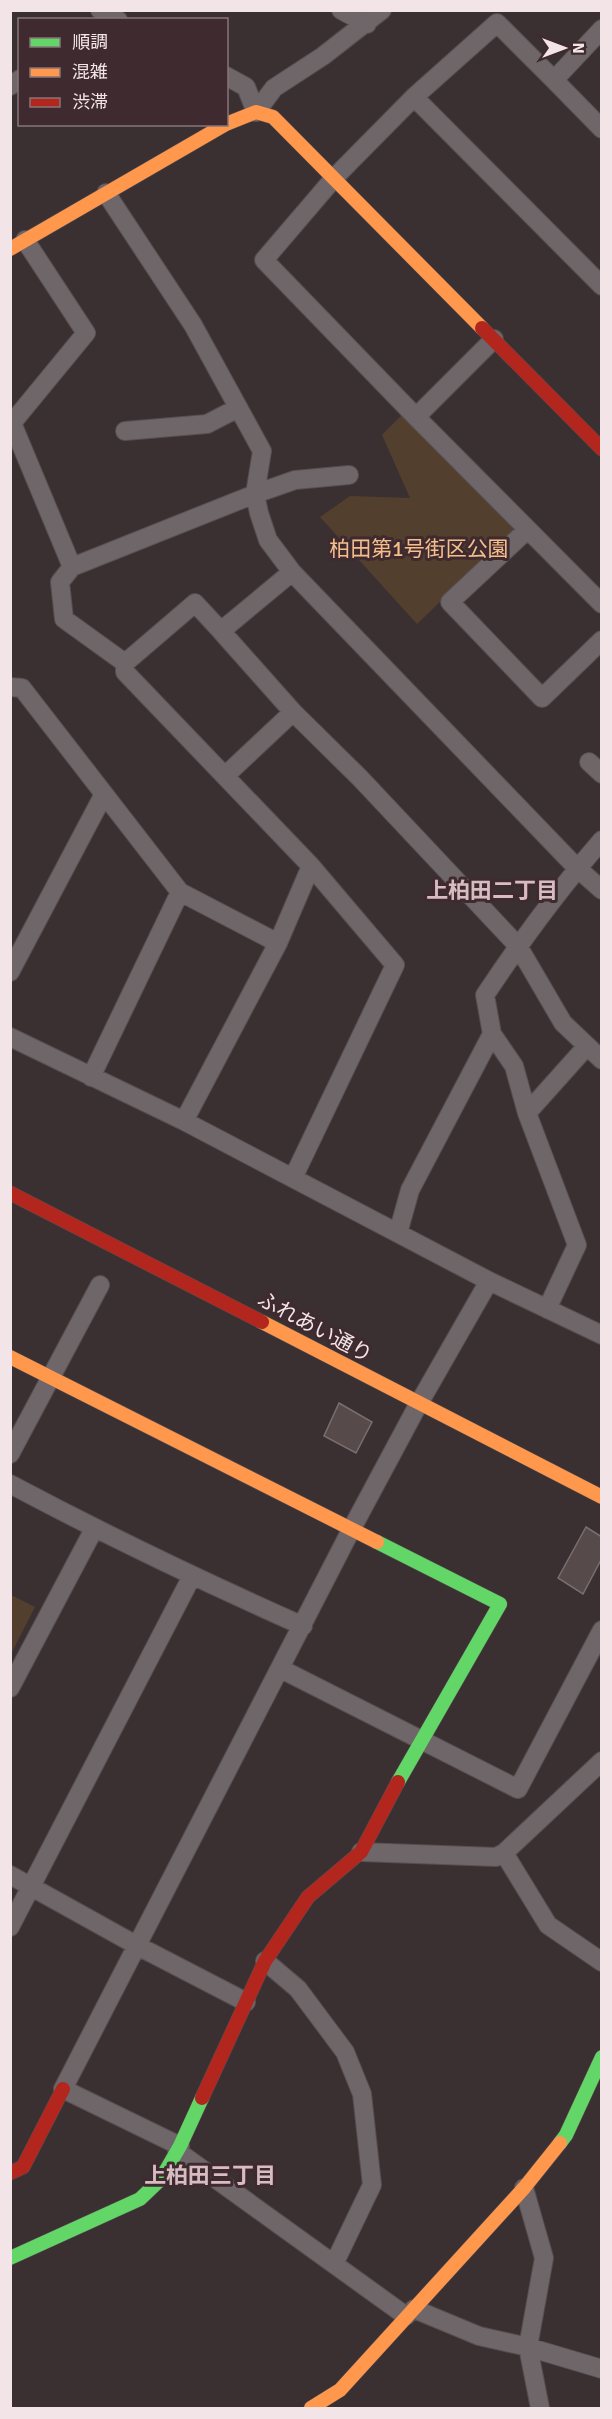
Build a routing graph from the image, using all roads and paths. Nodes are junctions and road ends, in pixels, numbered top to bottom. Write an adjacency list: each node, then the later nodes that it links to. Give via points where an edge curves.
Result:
1 (341, 10): 3 (street)
2 (382, 10): 3 (street)
3 (367, 24): 8 (street, via 274,88)
4 (602, 29): 6 (street)
5 (228, 77): 8 (street, via 246,87)
6 (554, 80): 7 (street, via 496,23); 11 (street)
7 (414, 97): 12 (street); 15 (street)
8 (256, 112): 9 (street); 12 (street, via 273,117)
9 (228, 123)
10 (223, 126): 13 (street)
11 (602, 129)
12 (335, 177): 16 (street); 18 (street, via 264,260)
13 (105, 194): 14 (street); 17 (street, via 193,325)
14 (18, 244): 24 (street, via 86,333 12,423)
15 (602, 286)
16 (494, 339): 18 (street); 20 (street)
17 (238, 408): 19 (street, via 207,424); 22 (street, via 262,451)
18 (416, 417): 23 (street)
19 (125, 431)
20 (602, 449)
21 (350, 475): 22 (street, via 295,480)
22 (255, 494): 24 (street); 25 (street, via 268,540)
23 (528, 530): 26 (street); 28 (street, via 450,602 542,698)
24 (72, 567): 29 (street, via 60,582 64,619)
25 (292, 572): 27 (street); 36 (street)
26 (602, 604)
27 (221, 631): 29 (street, via 195,603); 31 (street)
28 (602, 640)
29 (125, 663): 32 (street, via 125,672)
30 (10, 687): 33 (street, via 22,688)
31 (294, 712): 32 (street); 40 (street)
32 (225, 776): 35 (street)
33 (104, 794): 38 (street); 41 (street)
34 (602, 840): 36 (street)
35 (311, 866): 39 (street); 49 (street, via 395,965)
36 (577, 868): 37 (street); 40 (street)
37 (602, 890)
38 (180, 892): 39 (street); 46 (street)
39 (278, 943): 48 (street)
40 (518, 946): 42 (street, via 485,995); 44 (street, via 563,1023)
41 (10, 972)
42 (492, 1034): 47 (street, via 514,1066); 51 (street, via 411,1190)
43 (10, 1037): 46 (street)
44 (587, 1046): 45 (street); 47 (street)
45 (602, 1060)
46 (91, 1077): 48 (street)
47 (527, 1113): 54 (street, via 578,1245)
48 (184, 1121): 49 (street)
49 (293, 1178): 51 (street)
50 (10, 1193): 58 (street, ふれあい通り)
51 (398, 1233): 52 (street)
52 (489, 1281): 54 (street); 58 (street)
53 (100, 1285): 57 (street)
54 (547, 1309): 55 (street)
55 (602, 1335)
56 (10, 1358): 57 (street)
57 (51, 1378): 59 (street); 63 (street)
58 (418, 1405): 61 (street, ふれあい通り); 63 (street)
59 (10, 1454)
60 (10, 1484): 62 (street)
61 (602, 1497)
62 (94, 1529): 64 (street); 68 (street)
63 (351, 1530): 65 (street); 69 (street, via 500,1604)
64 (192, 1576): 65 (street); 74 (street)
65 (303, 1626): 67 (street)
66 (602, 1630): 69 (street, via 518,1789)
67 (281, 1669): 69 (street); 76 (street)
68 (10, 1688)
69 (421, 1740): 71 (street)
70 (598, 1772): 72 (street)
71 (362, 1852): 72 (street, via 496,1857); 77 (street, via 308,1897)
72 (504, 1853): 78 (street, via 548,1925)
73 (10, 1875): 74 (street)
74 (32, 1886): 75 (street); 76 (street)
75 (10, 1927)
76 (136, 1945): 79 (street); 81 (street)
77 (265, 1961): 79 (street); 86 (street, via 298,1989 345,2052 362,2094 372,2185)
78 (602, 1962)
79 (246, 2002): 82 (street)
80 (602, 2057): 84 (street, via 566,2135)
81 (63, 2089): 82 (street); 83 (street, via 23,2167)
82 (179, 2149): 85 (street, via 160,2179 140,2199); 86 (street)
83 (10, 2173)
84 (524, 2188): 87 (street); 88 (street, via 544,2258)
85 (10, 2258)
86 (334, 2264): 87 (street)
87 (410, 2313): 88 (street); 90 (street, via 340,2390)
88 (528, 2347): 89 (street); 91 (street)
89 (602, 2368)
90 (310, 2409)
91 (540, 2409)

